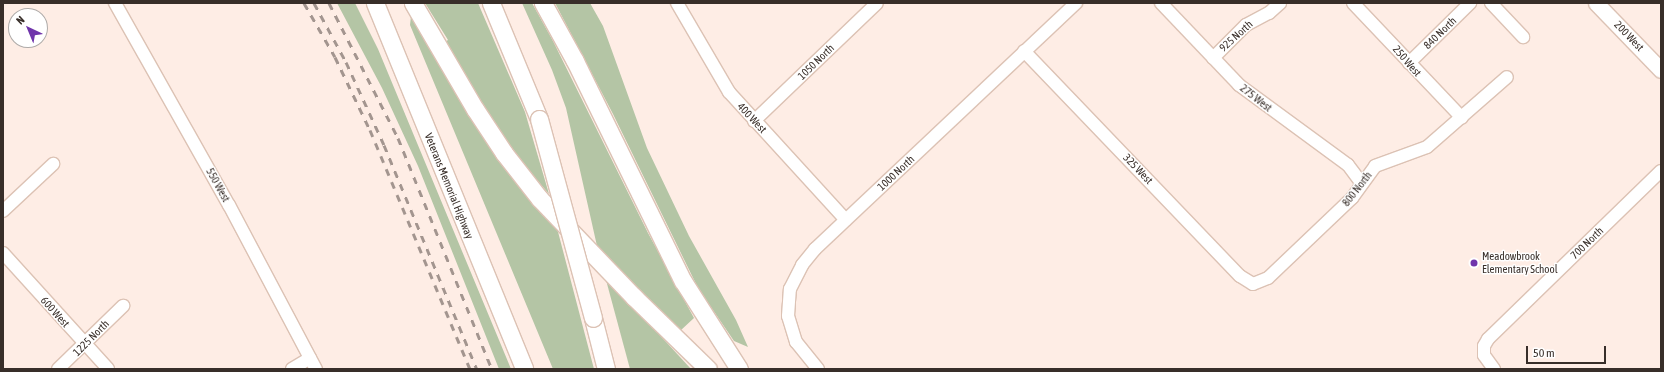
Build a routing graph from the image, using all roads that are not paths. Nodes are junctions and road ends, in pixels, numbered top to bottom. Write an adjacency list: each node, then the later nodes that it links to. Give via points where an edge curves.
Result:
1 (115, 3): 32 (street, 550 West, via 229,205)
2 (375, 3): 36 (highway, Veterans Memorial Highway)
3 (413, 3): 38 (highway, via 475,109 504,153 540,199 634,297)
4 (491, 3): 37 (highway, bridge, via 539,119)
5 (543, 3): 39 (highway, via 575,61 683,281)
6 (877, 3): 22 (street, 1050 North)
7 (1076, 3): 16 (street, 1000 North)
8 (1161, 3): 17 (street, 275 West)
9 (1280, 3): 17 (street, 925 North, via 1269,13 1246,25)
10 (1353, 3): 18 (street, 250 West)
11 (1470, 3): 18 (street, 840 North)
12 (1491, 3): 15 (street)
13 (1596, 3): 19 (main road, 200 West)
14 (679, 4): 22 (street, 400 West, via 729,92)
15 (1523, 37)
16 (1024, 51): 27 (street, 1000 North); 29 (street, 325 West, via 1240,276)
17 (1213, 58): 25 (street, 275 West, via 1247,92 1348,165)
18 (1409, 62): 21 (street, 250 West)
19 (1661, 70)
20 (1507, 77): 21 (street, 800 North)
21 (1462, 118): 25 (street, 800 North, via 1427,147 1375,166)
22 (754, 121): 27 (street, 400 West)
23 (52, 164): 26 (street)
24 (1661, 171): 41 (street, 700 North, via 1492,335 1483,351 1485,359)
25 (1361, 182): 29 (street, 800 North, via 1352,198 1268,278)
26 (3, 211)
27 (846, 220): 40 (street, 1000 North, via 802,265 793,281 788,298 792,334 800,349)
28 (3, 253): 31 (street, 600 West)
29 (1253, 284)
30 (123, 306): 31 (street, 1225 North)
31 (84, 345): 33 (street, 1225 North); 34 (street, 600 West)
32 (313, 364): 35 (street)
33 (58, 369)
34 (108, 369)
35 (292, 369)
36 (524, 369)
37 (606, 369)
38 (708, 369)
39 (739, 369)
40 (818, 369)
41 (1494, 369)

